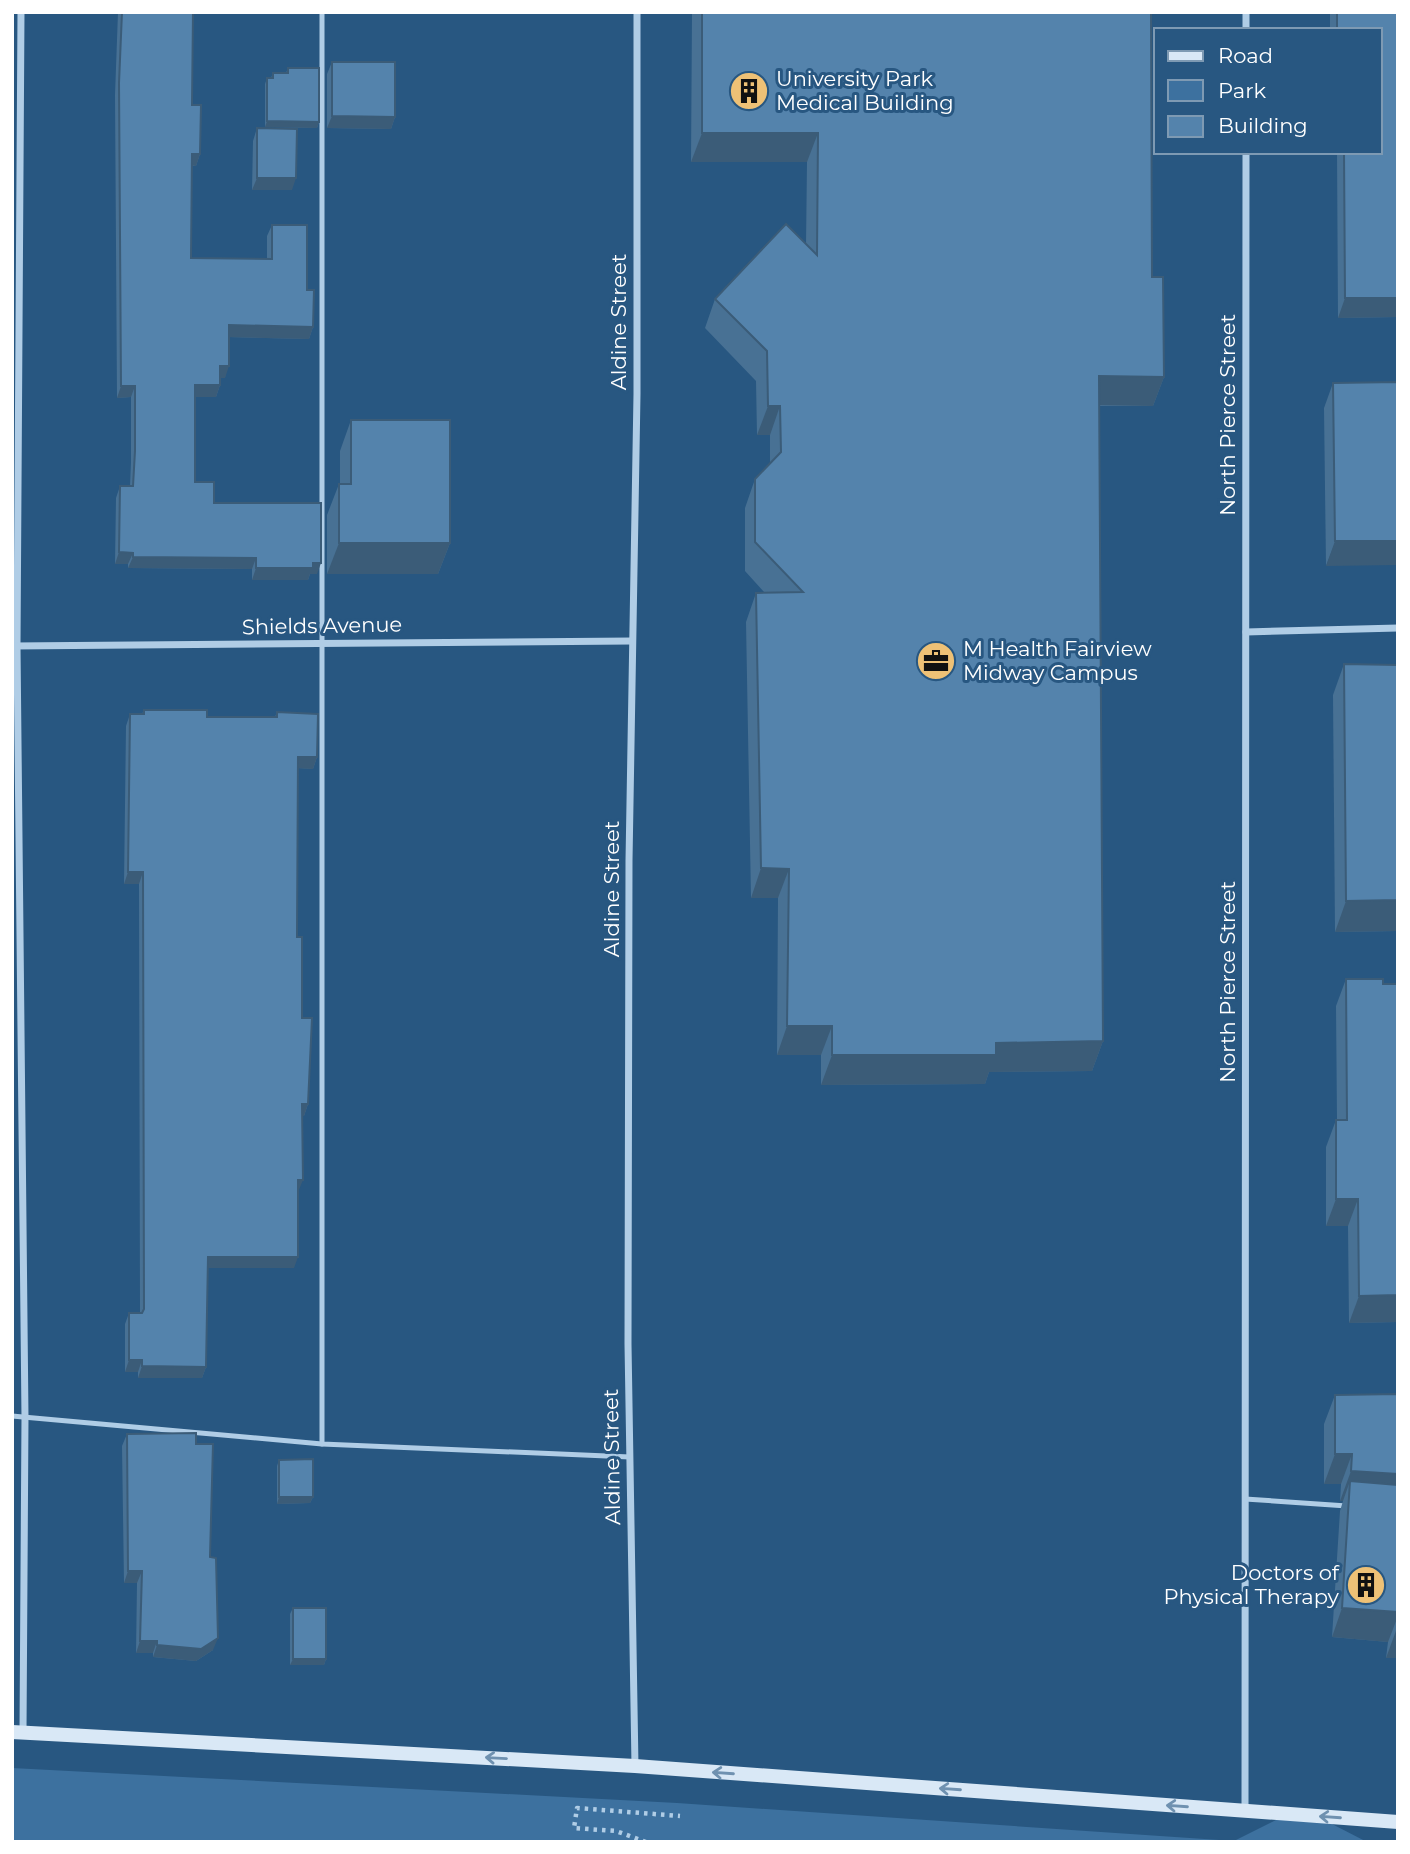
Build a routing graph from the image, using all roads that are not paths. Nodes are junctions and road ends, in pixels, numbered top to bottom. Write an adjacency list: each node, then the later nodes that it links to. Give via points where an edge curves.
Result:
1 (21, 12): 9 (street)
2 (322, 12): 8 (lane)
3 (637, 12): 7 (street, Aldine Street)
4 (1246, 154): 6 (street, North Pierce Street)
5 (1398, 628): 6 (street)
6 (1246, 632): 14 (street, North Pierce Street)
7 (632, 641): 8 (street, Shields Avenue); 13 (street, Aldine Street)
8 (321, 644): 9 (street, Shields Avenue); 12 (lane)
9 (15, 646): 11 (street)
10 (12, 1416): 11 (lane)
11 (25, 1417): 12 (lane); 16 (street)
12 (322, 1444): 13 (lane)
13 (630, 1457): 17 (street, Aldine Street)
14 (1245, 1499): 15 (lane); 18 (street, North Pierce Street)
15 (1361, 1507)
16 (18, 1732): 17 (street, one-way to 16)
17 (635, 1766): 18 (street, one-way to 17)
18 (1245, 1811): 19 (street, one-way to 18)
19 (1398, 1822)

